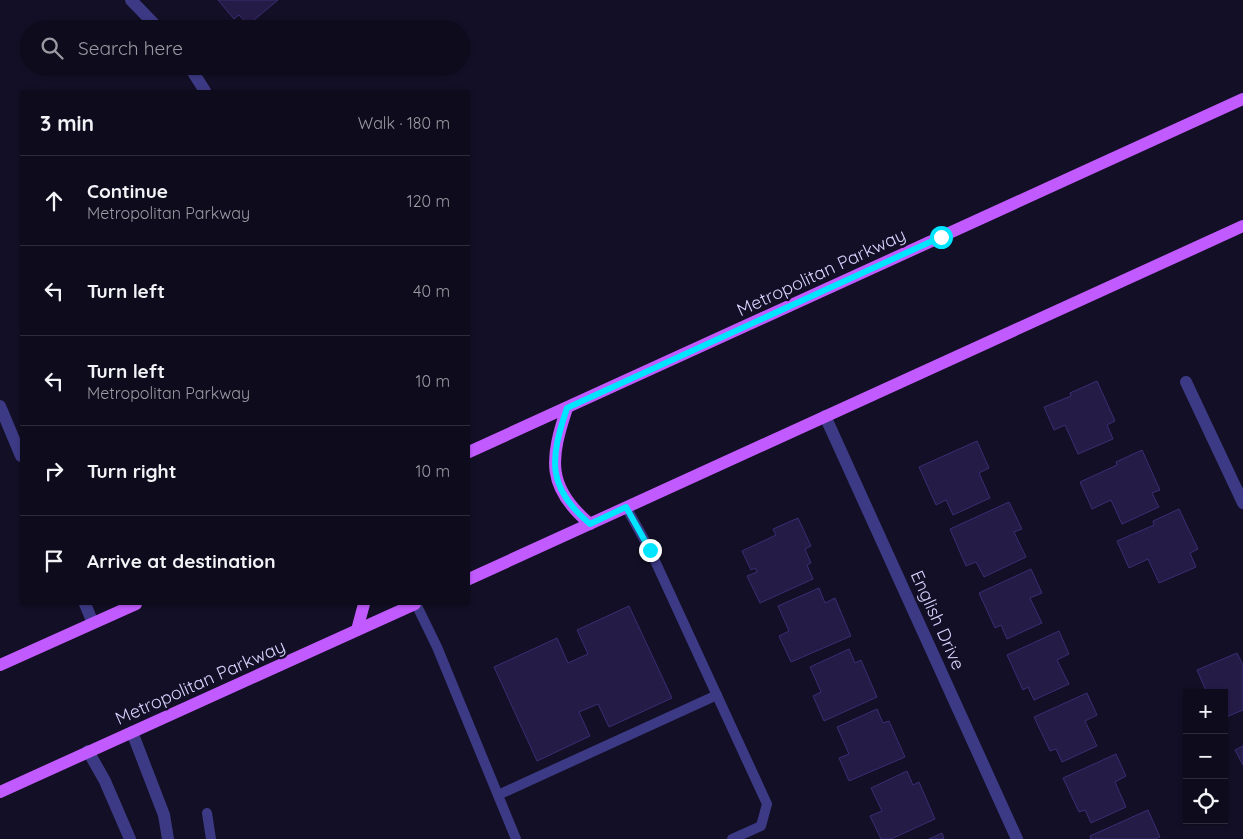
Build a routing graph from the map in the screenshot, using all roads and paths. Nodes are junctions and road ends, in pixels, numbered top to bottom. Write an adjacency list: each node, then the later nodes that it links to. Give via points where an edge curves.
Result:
1 (132, 0): 2 (street)
2 (151, 20)
3 (195, 75): 4 (street)
4 (204, 90)
5 (1243, 99): 9 (main road, Metropolitan Parkway)
6 (1243, 226): 10 (main road)
7 (1186, 382): 13 (street)
8 (0, 406): 12 (street)
9 (567, 408): 11 (main road, Metropolitan Parkway); 15 (main road, via 556,440 557,478 574,510)
10 (826, 416): 14 (main road); 36 (street, English Drive)
11 (470, 452)
12 (20, 454)
13 (1243, 503)
14 (626, 507): 15 (main road); 25 (lane, via 650,550)
15 (590, 524): 16 (main road)
16 (470, 579)
17 (85, 605): 22 (street)
18 (134, 605): 22 (main road)
19 (364, 605): 23 (main road)
20 (414, 605): 23 (main road, Metropolitan Parkway)
21 (416, 605): 29 (lane)
22 (93, 623): 24 (main road)
23 (357, 630): 26 (main road, Metropolitan Parkway)
24 (0, 665)
25 (717, 695): 29 (lane); 35 (lane, via 767,804 760,826)
26 (132, 732): 27 (main road, Metropolitan Parkway); 32 (street, via 164,814)
27 (88, 751): 28 (main road, Metropolitan Parkway); 31 (street)
28 (0, 792)
29 (498, 795): 34 (lane)
30 (207, 813): 33 (lane)
31 (130, 839)
32 (168, 839)
33 (211, 839)
34 (516, 839)
35 (732, 839)
36 (1017, 839)

